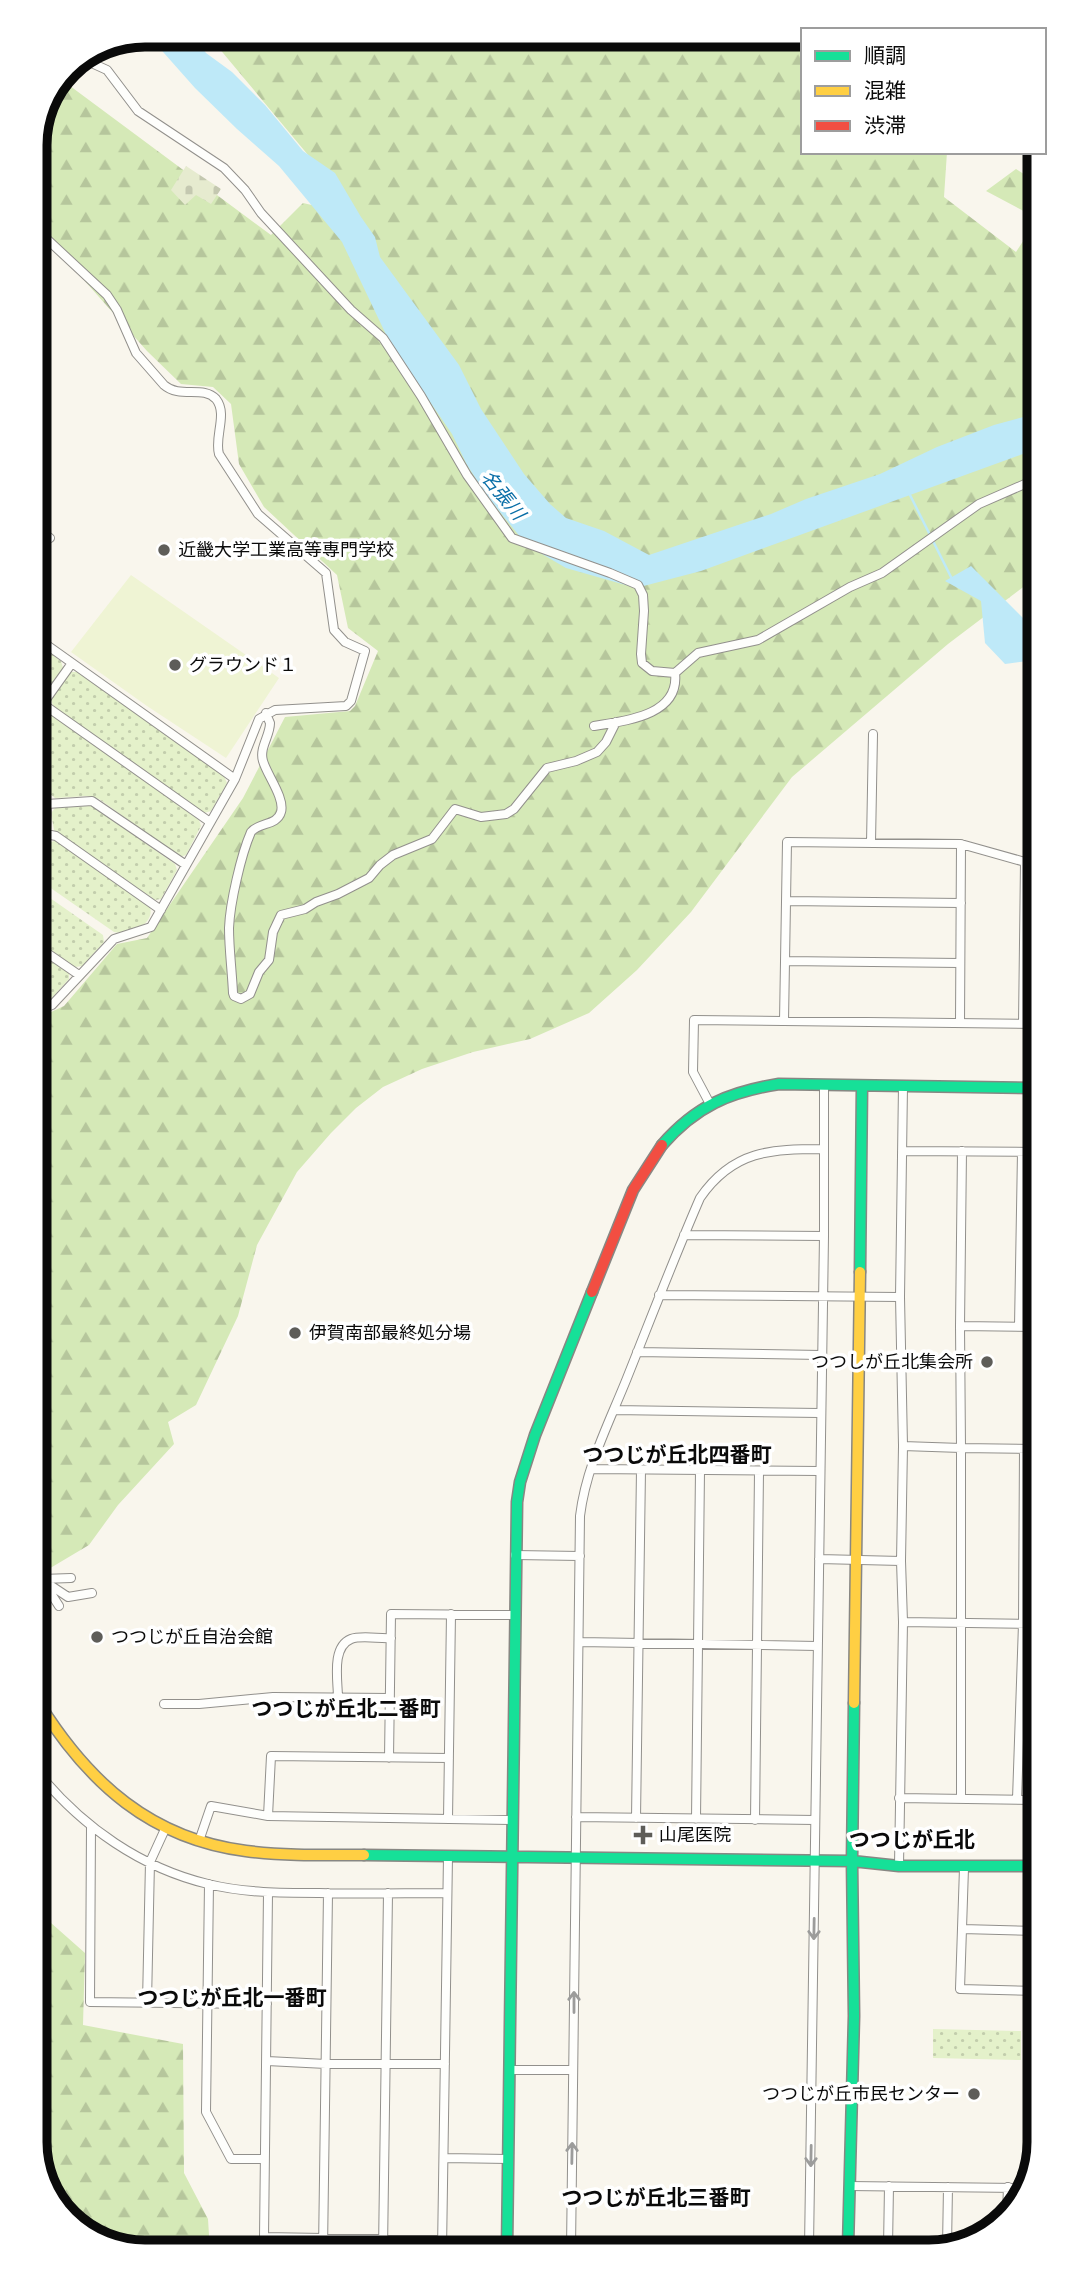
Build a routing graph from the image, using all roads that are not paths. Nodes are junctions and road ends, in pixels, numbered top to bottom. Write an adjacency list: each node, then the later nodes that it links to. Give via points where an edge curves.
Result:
1 (92, 63): 8 (street, via 107,70 138,111 224,168 351,310 383,338 467,475 512,538 638,585 644,611 642,663 652,671)
2 (47, 239): 11 (street, via 107,295 136,352 164,385 180,393 206,393 217,401 221,411 219,454 258,514 326,573 334,630 345,642 365,651 346,706)
3 (1027, 484): 8 (street, via 979,504 882,572 758,640 698,653)
4 (47, 536): 5 (street)
5 (50, 538)
6 (47, 645): 7 (street)
7 (72, 663): 9 (street); 15 (street)
8 (675, 673): 12 (street, via 675,688 662,705)
9 (47, 698)
10 (47, 707): 17 (street)
11 (266, 713): 12 (street, via 270,723 262,758 281,808 274,821 251,832 234,897 230,950 233,993 241,999 250,994 269,960 281,915 305,909 369,878 393,855 435,836 455,809 481,817 509,813 547,768 597,752); 15 (street, via 259,719)
12 (616, 722): 13 (street)
13 (594, 726)
14 (873, 734): 19 (street)
15 (235, 779): 17 (street)
16 (47, 804): 22 (street, via 92,801)
17 (209, 822): 22 (street)
18 (47, 834): 25 (street)
19 (872, 843): 20 (street); 23 (street, via 787,842)
20 (961, 844): 21 (street); 24 (street)
21 (1025, 862): 33 (street)
22 (186, 865): 25 (street)
23 (786, 901): 24 (street); 27 (street)
24 (961, 903): 28 (street)
25 (161, 910): 29 (street, via 151,927 114,939)
26 (47, 953): 29 (street)
27 (785, 961): 28 (street); 31 (street)
28 (960, 963): 32 (street)
29 (79, 975): 30 (street)
30 (47, 1007)
31 (784, 1021): 32 (street); 39 (street, via 694,1020 693,1072)
32 (960, 1023): 33 (street)
33 (1023, 1024): 34 (street)
34 (1027, 1024)
35 (824, 1085): 36 (street); 39 (street, via 765,1086); 40 (street)
36 (862, 1086): 37 (street); 49 (street)
37 (903, 1086): 38 (street); 41 (street)
38 (1027, 1088)
39 (710, 1104): 66 (street, via 660,1145 633,1190 527,1457 517,1502)
40 (824, 1149): 45 (street, via 764,1151 737,1162 705,1190); 46 (street)
41 (902, 1151): 42 (street); 50 (street)
42 (962, 1151): 43 (street); 51 (street)
43 (1022, 1153): 44 (street); 52 (street)
44 (1027, 1153)
45 (684, 1235): 46 (street); 47 (street)
46 (824, 1236): 48 (street)
47 (659, 1295): 48 (street); 54 (street)
48 (822, 1297): 49 (street); 55 (street)
49 (859, 1297): 50 (street); 69 (street)
50 (900, 1297): 58 (street)
51 (960, 1326): 52 (street); 59 (street)
52 (1019, 1326): 53 (street)
53 (1027, 1326)
54 (637, 1352): 55 (street); 56 (street)
55 (821, 1355): 57 (street)
56 (614, 1410): 57 (street); 61 (street)
57 (820, 1413): 64 (street)
58 (903, 1446): 59 (street); 70 (street)
59 (961, 1448): 60 (street); 80 (street)
60 (1024, 1449): 81 (street)
61 (591, 1469): 62 (street); 67 (street, via 582,1498)
62 (641, 1470): 63 (street); 85 (street)
63 (700, 1471): 65 (street); 86 (street)
64 (819, 1471): 65 (street); 68 (street)
65 (759, 1472): 87 (street)
66 (515, 1555): 67 (street); 78 (street)
67 (580, 1556): 84 (street)
68 (819, 1559): 69 (street); 88 (street)
69 (856, 1560): 70 (street); 115 (street)
70 (901, 1561): 79 (street)
71 (47, 1578): 72 (street)
72 (71, 1578)
73 (47, 1583): 75 (street, via 68,1597)
74 (47, 1589): 76 (street)
75 (92, 1593)
76 (58, 1606)
77 (451, 1614): 78 (street); 83 (street, via 391,1614); 94 (street)
78 (515, 1615): 104 (street)
79 (903, 1622): 80 (street); 96 (street)
80 (961, 1623): 81 (street); 97 (street)
81 (1023, 1624): 82 (street); 98 (street)
82 (1027, 1624)
83 (391, 1639): 89 (street, via 352,1639 345,1644 338,1656); 90 (street)
84 (579, 1642): 85 (street); 101 (street)
85 (639, 1643): 86 (street); 102 (street)
86 (698, 1644): 87 (street); 105 (street)
87 (758, 1644): 88 (street); 106 (street)
88 (817, 1646): 107 (street)
89 (338, 1698): 90 (street); 91 (street, via 273,1696)
90 (390, 1698): 93 (street)
91 (164, 1704)
92 (47, 1717): 109 (street, via 71,1753 97,1780 128,1807)
93 (389, 1758): 94 (street); 100 (street, via 271,1756)
94 (449, 1758): 103 (street)
95 (47, 1783): 108 (street)
96 (899, 1798): 97 (street); 117 (street)
97 (961, 1799): 98 (street)
98 (1017, 1800): 99 (street)
99 (1027, 1800)
100 (268, 1816): 103 (street); 110 (street, via 211,1806)
101 (576, 1817): 102 (street); 113 (street)
102 (636, 1818): 105 (street)
103 (448, 1819): 104 (street)
104 (512, 1819): 112 (street)
105 (696, 1819): 106 (street)
106 (755, 1819): 107 (street)
107 (815, 1820): 114 (street)
108 (91, 1826): 116 (street); 128 (street, via 90,2002)
109 (166, 1827): 110 (street); 116 (street)
110 (198, 1841): 111 (street, via 269,1854)
111 (448, 1856): 112 (street); 124 (street)
112 (512, 1857): 113 (street); 135 (street)
113 (575, 1857): 114 (street); 136 (street, one-way to 113)
114 (815, 1860): 115 (street); 152 (street, one-way to 152)
115 (852, 1861): 117 (street); 140 (street)
116 (150, 1863): 120 (street); 128 (street)
117 (899, 1866): 119 (street)
118 (1027, 1866): 119 (street)
119 (964, 1868): 125 (street)
120 (209, 1884): 121 (street); 129 (street)
121 (268, 1893): 122 (street); 130 (street)
122 (328, 1893): 123 (street); 132 (street)
123 (388, 1893): 124 (street); 133 (street)
124 (447, 1893): 134 (street)
125 (962, 1929): 126 (street); 127 (street, via 960,1989)
126 (1027, 1931)
127 (1027, 1991)
128 (147, 2002): 129 (street)
129 (207, 2004): 130 (street); 138 (street, via 206,2112 231,2159)
130 (267, 2004): 131 (street)
131 (267, 2061): 132 (street); 138 (street)
132 (326, 2064): 133 (street); 146 (street)
133 (386, 2064): 134 (street); 148 (street)
134 (445, 2064): 137 (street)
135 (509, 2070): 136 (street); 139 (street)
136 (573, 2070): 151 (street, one-way to 136)
137 (445, 2158): 139 (street); 149 (street)
138 (264, 2159): 146 (street, via 264,2237)
139 (509, 2159): 150 (street)
140 (849, 2186): 141 (street); 153 (street)
141 (889, 2186): 142 (street); 154 (street)
142 (948, 2187): 143 (street); 147 (street)
143 (1008, 2188): 144 (street); 145 (street)
144 (1014, 2188)
145 (1008, 2199)
146 (323, 2238): 148 (street)
147 (947, 2238)
148 (383, 2239): 149 (street)
149 (442, 2240)
150 (507, 2240)
151 (571, 2240)
152 (809, 2240)
153 (848, 2240)
154 (888, 2240)

